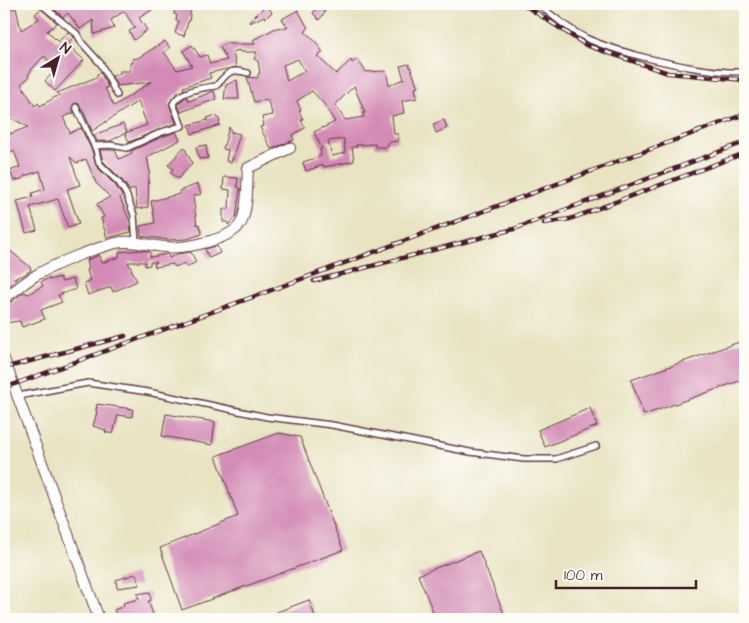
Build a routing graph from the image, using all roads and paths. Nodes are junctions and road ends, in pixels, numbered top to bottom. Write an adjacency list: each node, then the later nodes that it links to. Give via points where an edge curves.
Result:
1 (42, 4): 5 (lane, via 77,34 101,64)
2 (538, 4): 3 (lane, via 586,39 613,49 695,68)
3 (745, 72)
4 (248, 73): 7 (lane, via 231,71 216,86 175,99 173,104 182,126 127,148)
5 (117, 95)
6 (76, 107): 7 (lane)
7 (94, 146): 9 (lane, via 99,163 126,194 134,215)
8 (290, 148): 9 (street, via 248,168 245,207 235,230 198,245 178,248)
9 (136, 243): 10 (street, via 118,243 58,264)
10 (4, 298)
11 (4, 359): 12 (street)
12 (18, 396): 13 (lane, via 88,383 267,417 332,425 470,452 524,459 556,459); 14 (street)
13 (596, 446)
14 (99, 619)

